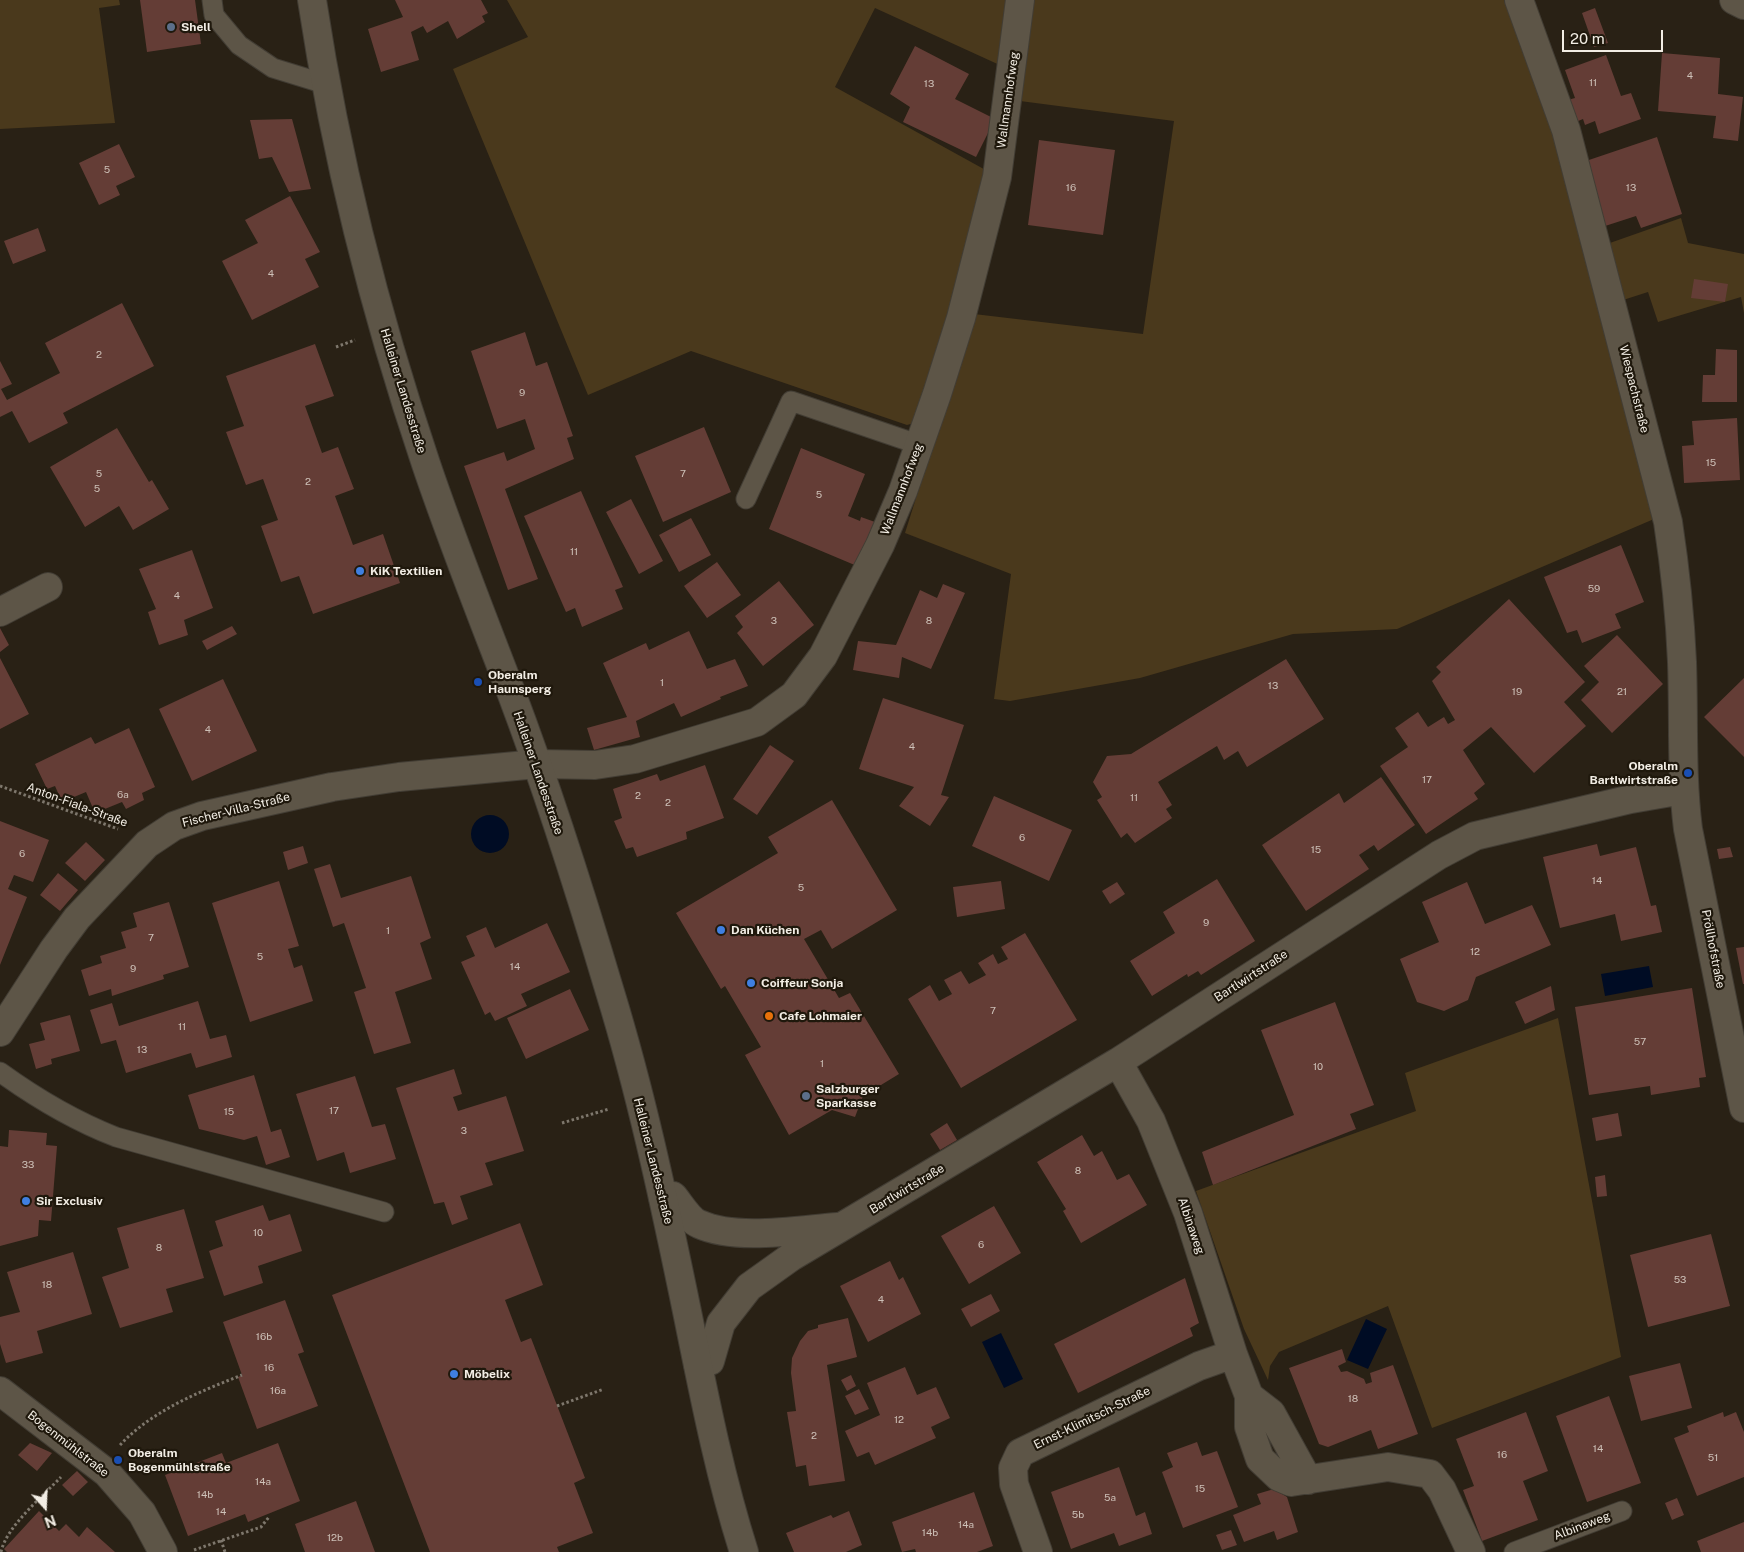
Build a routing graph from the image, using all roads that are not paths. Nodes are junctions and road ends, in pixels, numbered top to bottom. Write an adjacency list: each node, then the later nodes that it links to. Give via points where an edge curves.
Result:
1 (212, 0): 7 (lane, via 214,15 239,45 273,68)
2 (312, 0): 7 (street, Halleiner Landesstraße)
3 (1020, 0): 8 (street, Wallmannhofweg, via 997,177 962,318)
4 (1519, 0): 13 (street, Wiespachstraße, via 1566,130 1668,522 1677,582 1682,661)
5 (1734, 0): 6 (street)
6 (1744, 5)
7 (325, 84): 12 (street, Halleiner Landesstraße, via 368,272 395,369 439,501)
8 (920, 445): 9 (lane, via 791,401); 12 (street, Wallmannhofweg, via 880,545 823,656 794,695 757,722 634,759 595,765)
9 (746, 499)
10 (48, 588): 11 (street)
11 (0, 612)
12 (537, 764): 14 (street, Fischer-Villa-Straße, via 456,770 332,787 202,816 174,826 147,844 77,918); 18 (street, Halleiner Landesstraße, via 610,990)
13 (1683, 790): 15 (street, Bartlwirtstraße, via 1475,836 1440,854); 17 (street, Pröllhofstraße)
14 (0, 1032)
15 (1118, 1062): 20 (street, Bartlwirtstraße); 21 (street, Albinaweg, via 1151,1121 1188,1213)
16 (0, 1072): 19 (lane, via 87,1126 116,1137)
17 (1744, 1108)
18 (663, 1197): 20 (street, Bartlwirtstraße, via 673,1196 698,1224 728,1231 765,1232); 22 (street, Halleiner Landesstraße)
19 (384, 1212)
20 (844, 1226): 22 (street, Bartlwirtstraße, via 791,1256 749,1288 721,1323 710,1361)
21 (1232, 1354): 27 (street, Ernst-Klimitsch-Straße, via 1198,1366 1020,1453 1013,1468 1014,1484); 28 (street, Albinaweg, via 1249,1396 1271,1413 1308,1480 1388,1467 1430,1474 1442,1490)
22 (698, 1364): 26 (street, Halleiner Landesstraße, via 716,1453)
23 (0, 1391): 25 (street, Bogenmühlstraße, via 92,1460 142,1513)
24 (1622, 1511): 29 (lane, Albinaweg)
25 (163, 1552)
26 (744, 1552)
27 (1038, 1552)
28 (1471, 1552)
29 (1514, 1552)

